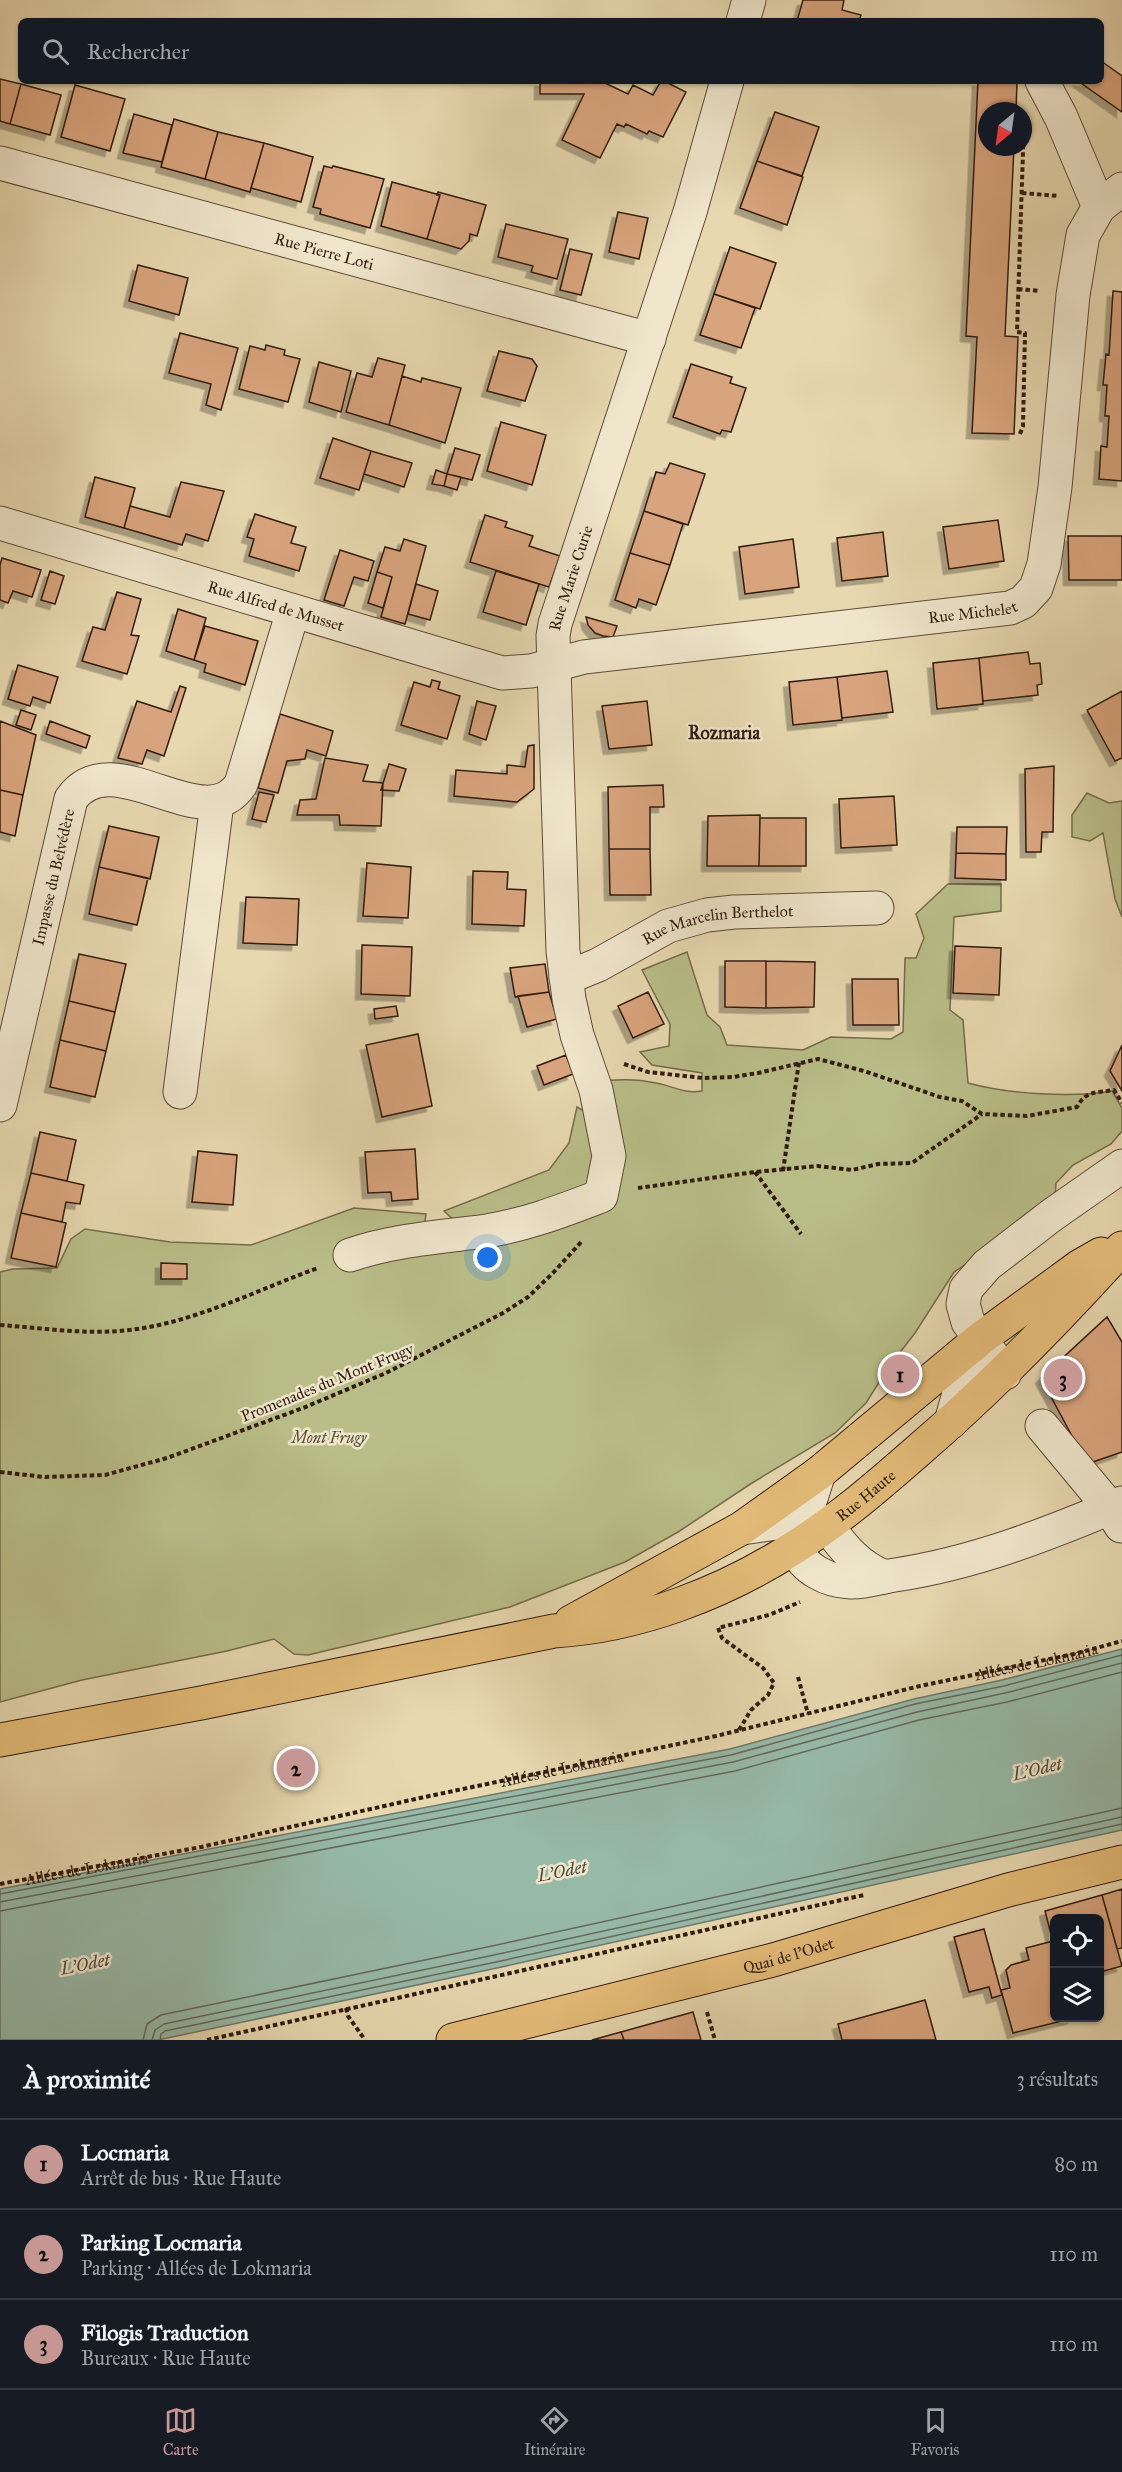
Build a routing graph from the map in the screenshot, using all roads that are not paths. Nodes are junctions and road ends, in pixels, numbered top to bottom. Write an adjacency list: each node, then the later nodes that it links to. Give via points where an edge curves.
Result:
1 (749, 0): 2 (street)
2 (744, 18)
3 (726, 84): 7 (street, Rue Marie Curie)
4 (1045, 87): 6 (street, Rue Michelet, via 1080,159)
5 (0, 162): 7 (street, Rue Pierre Loti)
6 (1111, 198): 10 (street, Rue Michelet, via 1083,235 1044,564 1036,588 1023,602 994,611 584,657)
7 (649, 339): 10 (street, Rue Marie Curie, via 555,624)
8 (0, 523): 9 (street, Rue Alfred de Musset)
9 (293, 611): 10 (street, Rue Alfred de Musset, via 486,669 517,673); 11 (street, via 240,784 234,794)
10 (553, 665): 13 (street, Rue Marie Curie)
11 (217, 803): 14 (street); 15 (street, Impasse du Belvédère, via 99,780 79,788 71,799)
12 (877, 908): 13 (street, Rue Marcelin Berthelot, via 707,915 668,926)
13 (566, 978): 19 (street, Rue Marie Curie, via 609,1156 601,1196 519,1224 375,1247)
14 (180, 1092)
15 (0, 1105)
16 (1122, 1166): 20 (street, via 1052,1215 971,1281 966,1289 964,1316)
17 (1122, 1241): 20 (main road, via 1080,1266)
18 (1122, 1248): 21 (main road, Rue Haute)
19 (350, 1256)
20 (980, 1339): 21 (street); 22 (street, via 965,1372); 24 (main road)
21 (1005, 1373): 22 (main road, Rue Haute)
22 (951, 1422): 27 (main road, Rue Haute)
23 (1042, 1426): 25 (street)
24 (819, 1473): 26 (main road); 27 (street)
25 (1118, 1512): 28 (street, via 976,1558)
26 (741, 1528): 27 (street, via 784,1522); 29 (main road)
27 (808, 1532): 28 (street, via 870,1571); 28 (street, via 800,1560 824,1576 850,1582); 29 (main road, Rue Haute, via 761,1567 668,1608 611,1624)
28 (885, 1576)
29 (554, 1631): 30 (main road)
30 (0, 1740)
31 (1122, 1862): 32 (main road, Quai de l'Odet, via 1008,1890 773,1960)
32 (453, 2040)

